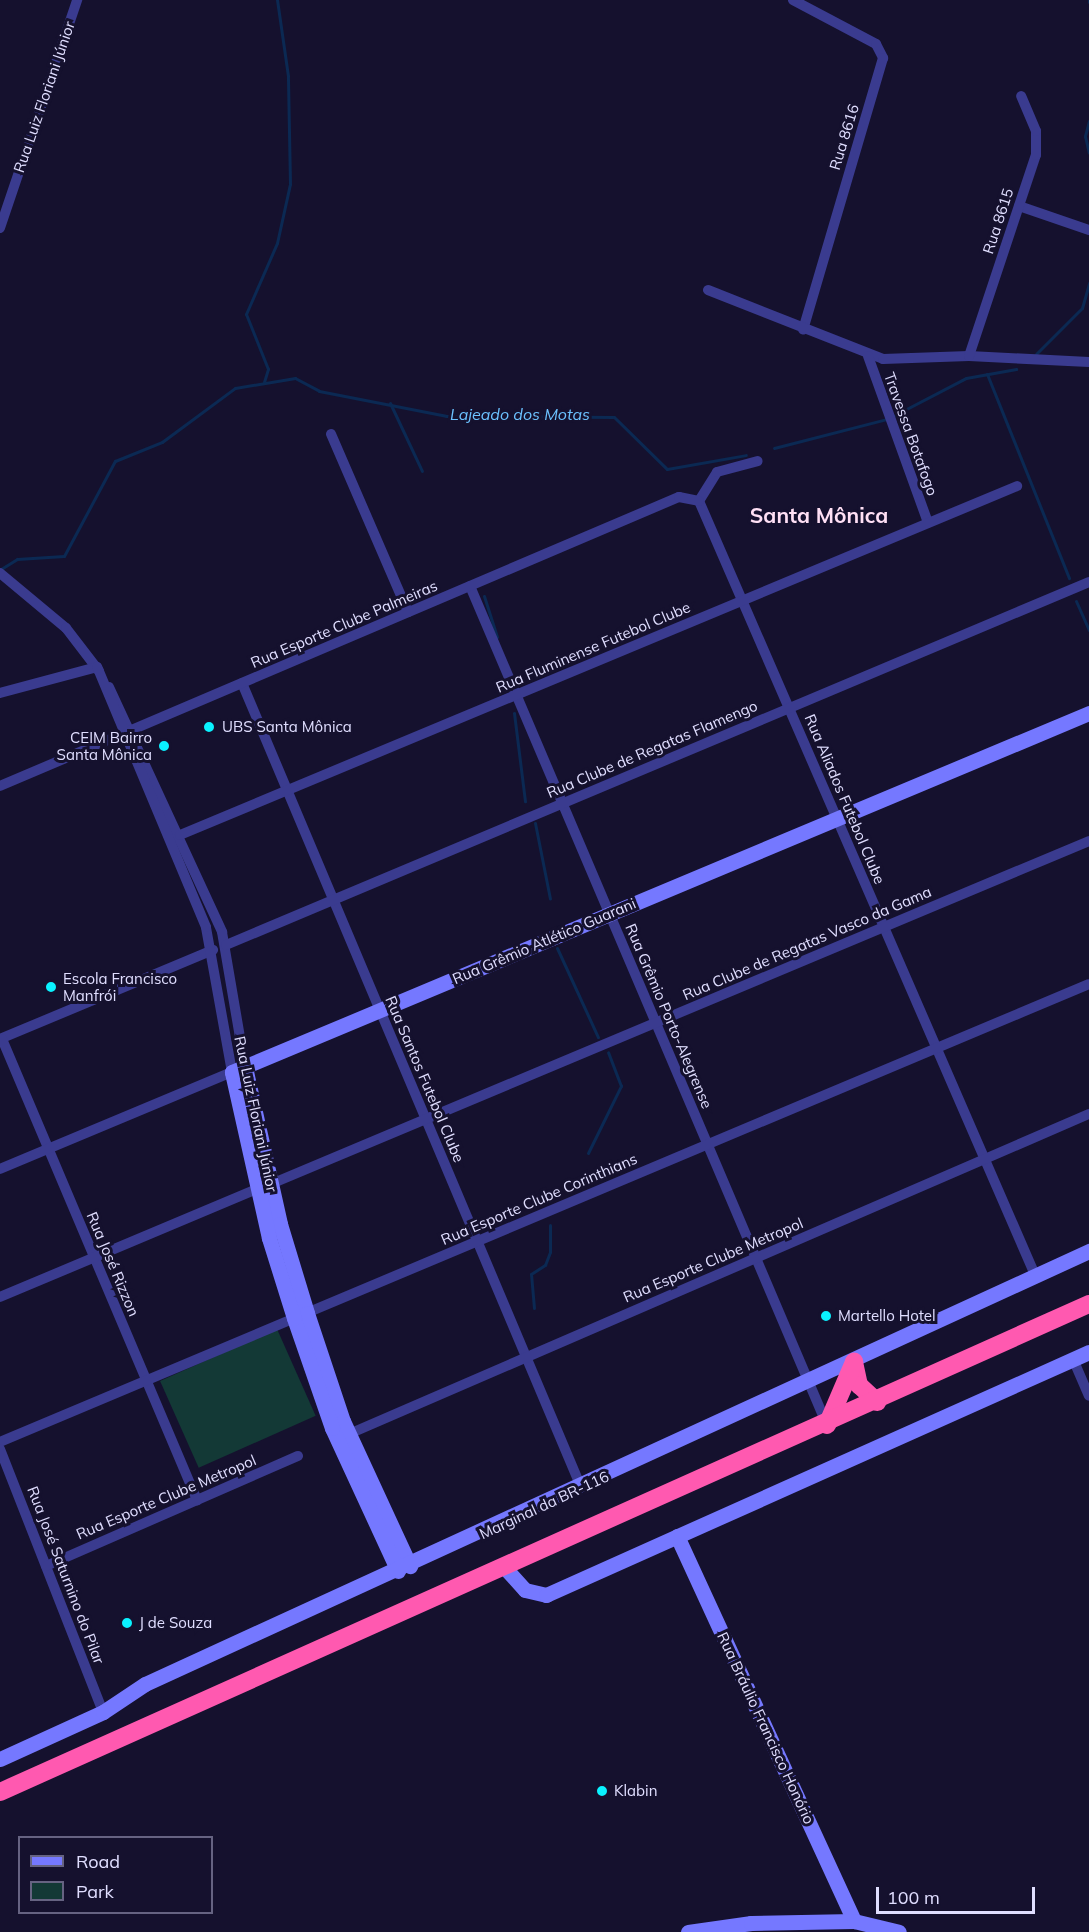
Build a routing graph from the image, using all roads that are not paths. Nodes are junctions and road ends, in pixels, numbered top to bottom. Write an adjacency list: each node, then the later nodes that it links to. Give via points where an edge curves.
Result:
1 (77, 0): 5 (street, Rua Luiz Floriani Júnior)
2 (794, 0): 8 (street, Rua 8616, via 876,44 883,57)
3 (1021, 96): 4 (street, Rua 8615, via 1037,141)
4 (1019, 206): 6 (street); 10 (street, Rua 8615)
5 (0, 228)
6 (1089, 230)
7 (708, 290): 8 (street)
8 (802, 329): 9 (street)
9 (868, 356): 10 (street); 16 (street, Travessa Botafogo, via 882,406)
10 (969, 356): 11 (street)
11 (1089, 362)
12 (331, 434): 21 (street)
13 (758, 461): 15 (street, via 717,472)
14 (1017, 486): 16 (street, Rua Fluminense Futebol Clube)
15 (699, 501): 19 (street, Rua Esporte Clube Palmeiras, via 679,497); 20 (street, Rua Aliados Futebol Clube)
16 (928, 523): 20 (street, Rua Fluminense Futebol Clube)
17 (1, 574): 22 (street, Rua Luiz Floriani Júnior, via 66,628)
18 (1089, 582): 26 (street, Rua Clube de Regatas Flamengo)
19 (470, 586): 21 (street, Rua Esporte Clube Palmeiras); 25 (street, Rua Grêmio Porto-Alegrense)
20 (742, 600): 25 (street, Rua Fluminense Futebol Clube); 26 (street, Rua Aliados Futebol Clube)
21 (408, 612): 23 (street, Rua Esporte Clube Palmeiras)
22 (97, 667): 24 (street); 28 (street, Rua Luiz Floriani Júnior); 29 (street, Rua Luiz Floriani Júnior)
23 (242, 683): 28 (street, Rua Esporte Clube Palmeiras); 31 (street, Rua Santos Futebol Clube)
24 (0, 693)
25 (516, 695): 31 (street, Rua Fluminense Futebol Clube); 32 (street, Rua Grêmio Porto-Alegrense)
26 (789, 708): 32 (street, Rua Clube de Regatas Flamengo); 33 (street, Rua Aliados Futebol Clube)
27 (1089, 713): 33 (street, Rua Grêmio Atlético Guarani)
28 (133, 729): 29 (street, Rua Esporte Clube Palmeiras); 34 (street, Rua Luiz Floriani Júnior)
29 (121, 735): 30 (street, Rua Esporte Clube Palmeiras); 40 (street, Rua Luiz Floriani Júnior)
30 (0, 786)
31 (287, 790): 34 (street, Rua Fluminense Futebol Clube); 36 (street, Rua Santos Futebol Clube)
32 (562, 803): 36 (street, Rua Clube de Regatas Flamengo); 37 (street, Rua Grêmio Porto-Alegrense)
33 (837, 819): 37 (street, Rua Grêmio Atlético Guarani); 38 (street, Rua Aliados Futebol Clube)
34 (180, 835): 39 (street, Rua Luiz Floriani Júnior)
35 (1089, 841): 38 (street, Rua Clube de Regatas Vasco da Gama)
36 (333, 900): 39 (street, Rua Clube de Regatas Flamengo); 42 (street, Rua Santos Futebol Clube)
37 (609, 914): 42 (street, Rua Grêmio Atlético Guarani); 43 (street, Rua Grêmio Porto-Alegrense)
38 (884, 927): 43 (street, Rua Clube de Regatas Vasco da Gama); 45 (street, Rua Aliados Futebol Clube)
39 (226, 945): 46 (street, Rua Luiz Floriani Júnior)
40 (213, 950): 44 (street); 46 (street, Rua Luiz Floriani Júnior)
41 (1089, 984): 45 (street, Rua Esporte Clube Corinthians)
42 (380, 1010): 46 (street, Rua Grêmio Atlético Guarani); 48 (street, Rua Santos Futebol Clube)
43 (656, 1023): 48 (street, Rua Clube de Regatas Vasco da Gama); 49 (street, Rua Grêmio Porto-Alegrense)
44 (1, 1039): 50 (street, Rua José Rizzon)
45 (937, 1048): 49 (street, Rua Esporte Clube Corinthians); 51 (street, Rua Aliados Futebol Clube)
46 (238, 1070): 50 (street, Rua Grêmio Atlético Guarani); 53 (street, Rua Luiz Floriani Júnior)
47 (1089, 1114): 51 (street, Rua Esporte Clube Metropol)
48 (426, 1119): 53 (street, Rua Clube de Regatas Vasco da Gama); 54 (street, Rua Santos Futebol Clube)
49 (708, 1144): 54 (street, Rua Esporte Clube Corinthians); 57 (street, Rua Grêmio Porto-Alegrense)
50 (48, 1149): 52 (street, Rua Grêmio Atlético Guarani); 56 (street, Rua José Rizzon)
51 (985, 1159): 57 (street, Rua Esporte Clube Metropol); 58 (street, Rua Aliados Futebol Clube)
52 (0, 1169)
53 (264, 1186): 56 (street, Rua Clube de Regatas Vasco da Gama); 61 (street, Rua Luiz Floriani Júnior)
54 (477, 1241): 61 (street, Rua Esporte Clube Corinthians); 63 (street, Rua Santos Futebol Clube)
55 (1089, 1251): 58 (street, Marginal da BR-116)
56 (94, 1257): 59 (street, Rua Clube de Regatas Vasco da Gama); 66 (street, Rua José Rizzon)
57 (756, 1258): 63 (street, Rua Esporte Clube Metropol); 67 (street, Rua Grêmio Porto-Alegrense)
58 (1035, 1275): 65 (street, Marginal da BR-116)
59 (0, 1297)
60 (1089, 1304): 69 (highway)
61 (301, 1316): 66 (street, Rua Esporte Clube Corinthians); 71 (street, Rua Luiz Floriani Júnior); 79 (street, Rua Luiz Floriani Júnior, via 332,1428)
62 (1089, 1352): 64 (street)
63 (525, 1358): 71 (street, Rua Esporte Clube Metropol); 75 (street, Rua Santos Futebol Clube)
64 (1073, 1359): 68 (street); 77 (street)
65 (854, 1362): 67 (street, Marginal da BR-116); 69 (highway, via 859,1385); 70 (highway)
66 (147, 1380): 72 (street, Rua Esporte Clube Corinthians); 76 (street, Rua José Rizzon)
67 (809, 1382): 70 (street, Rua Grêmio Porto-Alegrense); 75 (street, Marginal da BR-116)
68 (1089, 1396)
69 (877, 1402): 70 (highway)
70 (827, 1425): 80 (highway)
71 (349, 1434): 79 (street, Rua Luiz Floriani Júnior)
72 (0, 1442)
73 (0, 1449): 78 (street, Rua José Saturnino do Pilar)
74 (298, 1456): 76 (street, Rua Esporte Clube Metropol)
75 (581, 1487): 79 (street, Marginal da BR-116)
76 (197, 1500): 78 (street, Rua Esporte Clube Metropol)
77 (677, 1536): 80 (street, via 546,1595 525,1590); 84 (street, Rua Bráulio Francisco Honório)
78 (46, 1566): 81 (street, Rua José Saturnino do Pilar)
79 (404, 1569): 81 (street, Marginal da BR-116, via 145,1684)
80 (506, 1569): 83 (highway)
81 (103, 1712): 82 (street, Marginal da BR-116)
82 (0, 1759)
83 (0, 1792)
84 (854, 1921): 85 (street); 87 (street)
85 (756, 1927): 86 (street)
86 (688, 1932)
87 (899, 1932)

